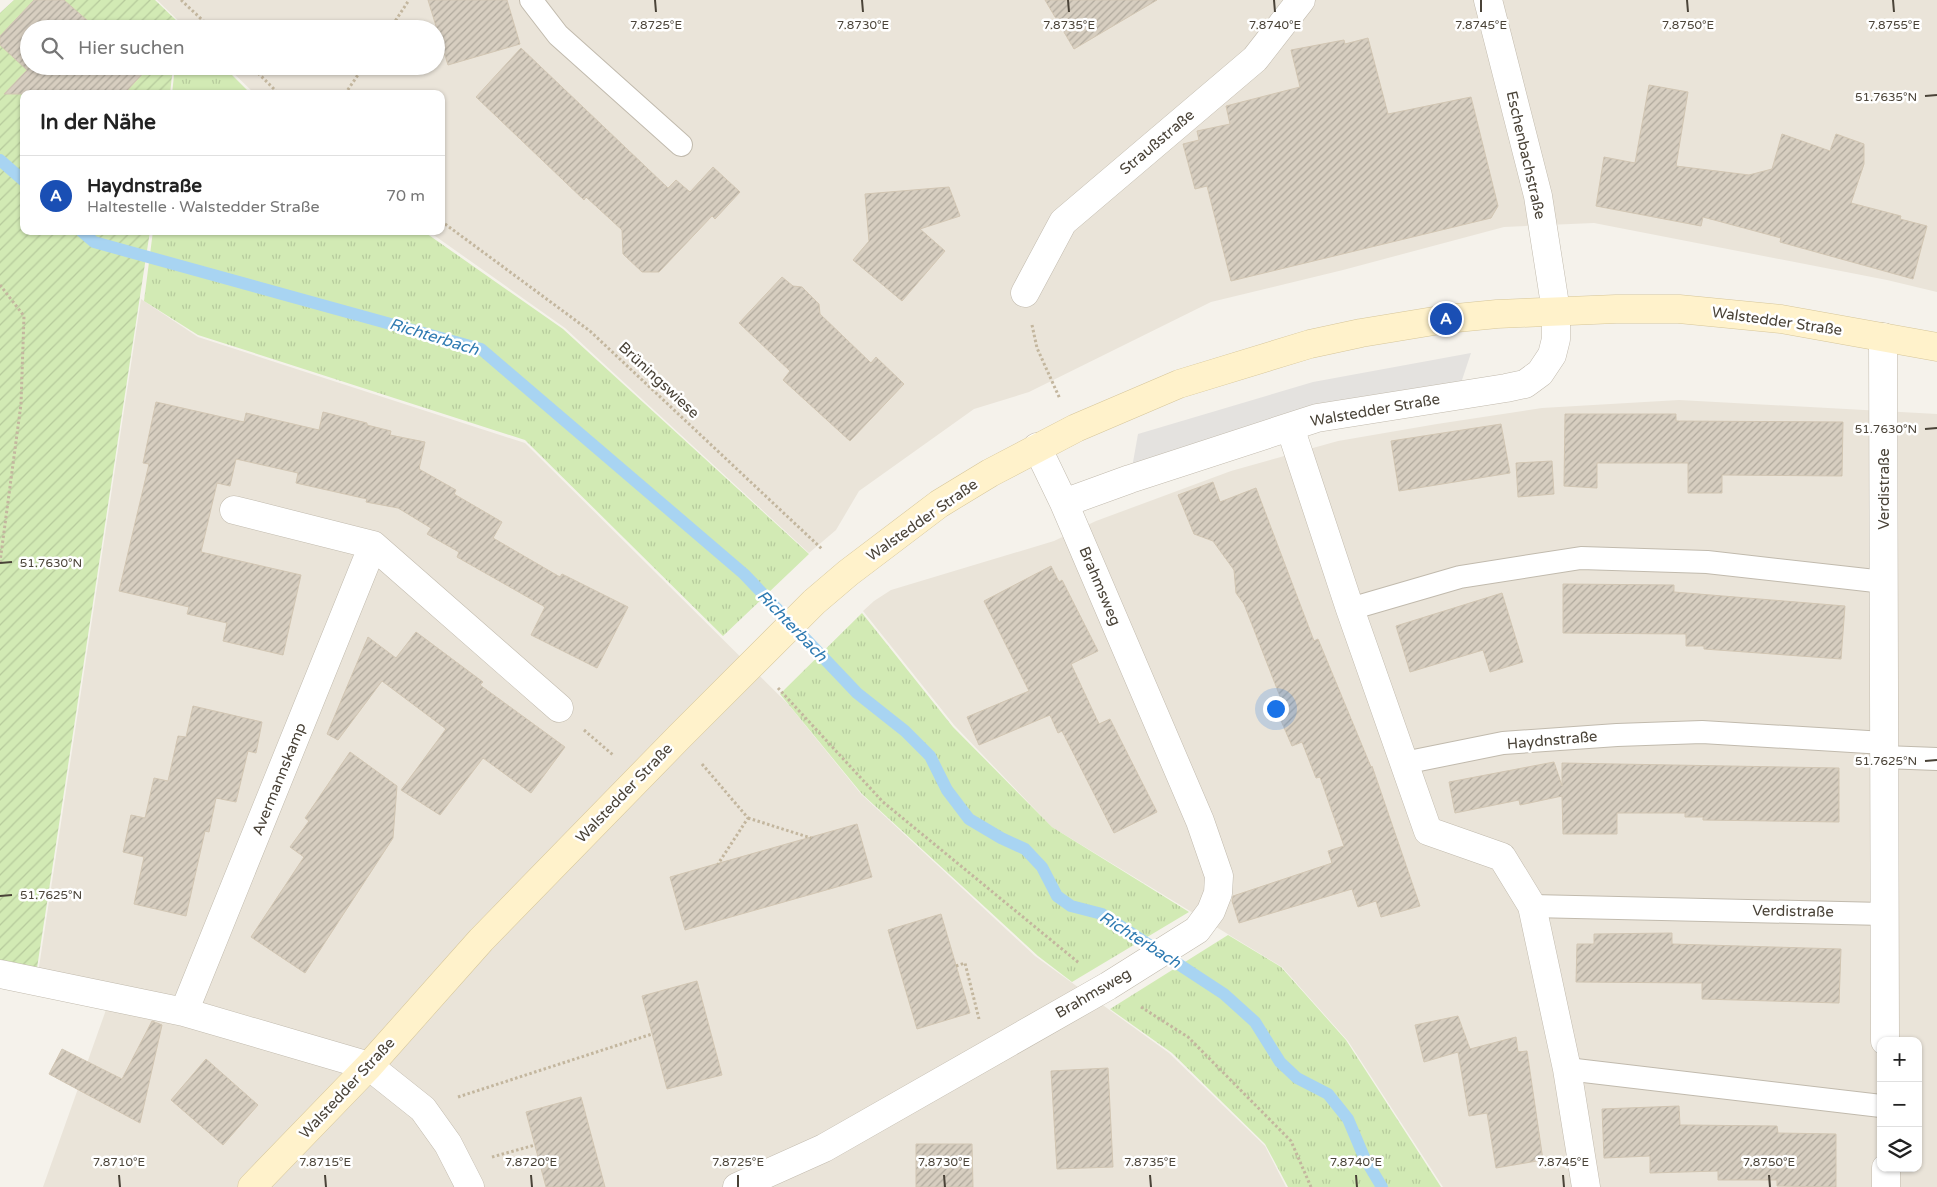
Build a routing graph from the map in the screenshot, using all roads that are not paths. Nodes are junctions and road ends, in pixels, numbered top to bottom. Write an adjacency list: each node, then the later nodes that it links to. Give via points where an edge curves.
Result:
1 (531, 0): 4 (lane, via 558,35)
2 (1301, 0): 5 (street, Straußstraße, via 1255,59 1063,222)
3 (1488, 0): 6 (street, Eschenbachstraße, via 1538,196)
4 (681, 145)
5 (1025, 293)
6 (1556, 311): 7 (main road, Walstedder Straße, via 1679,309 1781,319); 9 (street, Walstedder Straße, via 1556,340 1552,355 1540,372 1525,384 1317,418); 10 (main road, Walstedder Straße, via 1446,318 1310,344 1179,384)
7 (1883, 337): 8 (main road, Walstedder Straße); 14 (street, Verdistraße)
8 (1937, 347)
9 (1290, 426): 11 (street, Walstedder Straße); 15 (street)
10 (1037, 447): 11 (street); 25 (main road, Walstedder Straße, via 939,504 814,602 481,940)
11 (1064, 503): 31 (street, Brahmsweg, via 1200,821 1219,876 1218,893 1211,911 1197,930 1116,981 824,1148)
12 (234, 510): 13 (street)
13 (374, 545): 16 (street); 23 (street, Avermannskamp)
14 (1884, 582): 15 (lane, via 1707,562 1581,558 1460,577); 17 (street, Verdistraße)
15 (1350, 609): 19 (street)
16 (559, 708)
17 (1884, 750): 18 (lane); 19 (lane, Haydnstraße, via 1702,732 1503,743); 21 (street, Verdistraße)
18 (1937, 759)
19 (1404, 763): 20 (street, via 1428,831 1502,857)
20 (1532, 906): 21 (lane, Verdistraße); 26 (street)
21 (1883, 914): 24 (street, Verdistraße)
22 (0, 974): 23 (street)
23 (184, 1012): 25 (street)
24 (1885, 1037)
25 (370, 1066): 29 (street, via 423,1109 448,1144); 30 (main road, Walstedder Straße)
26 (1567, 1069): 27 (lane); 32 (street)
27 (1877, 1106)
28 (1886, 1172): 33 (street)
29 (465, 1177)
30 (252, 1187)
31 (737, 1187)
32 (1586, 1187)
33 (1886, 1187)

